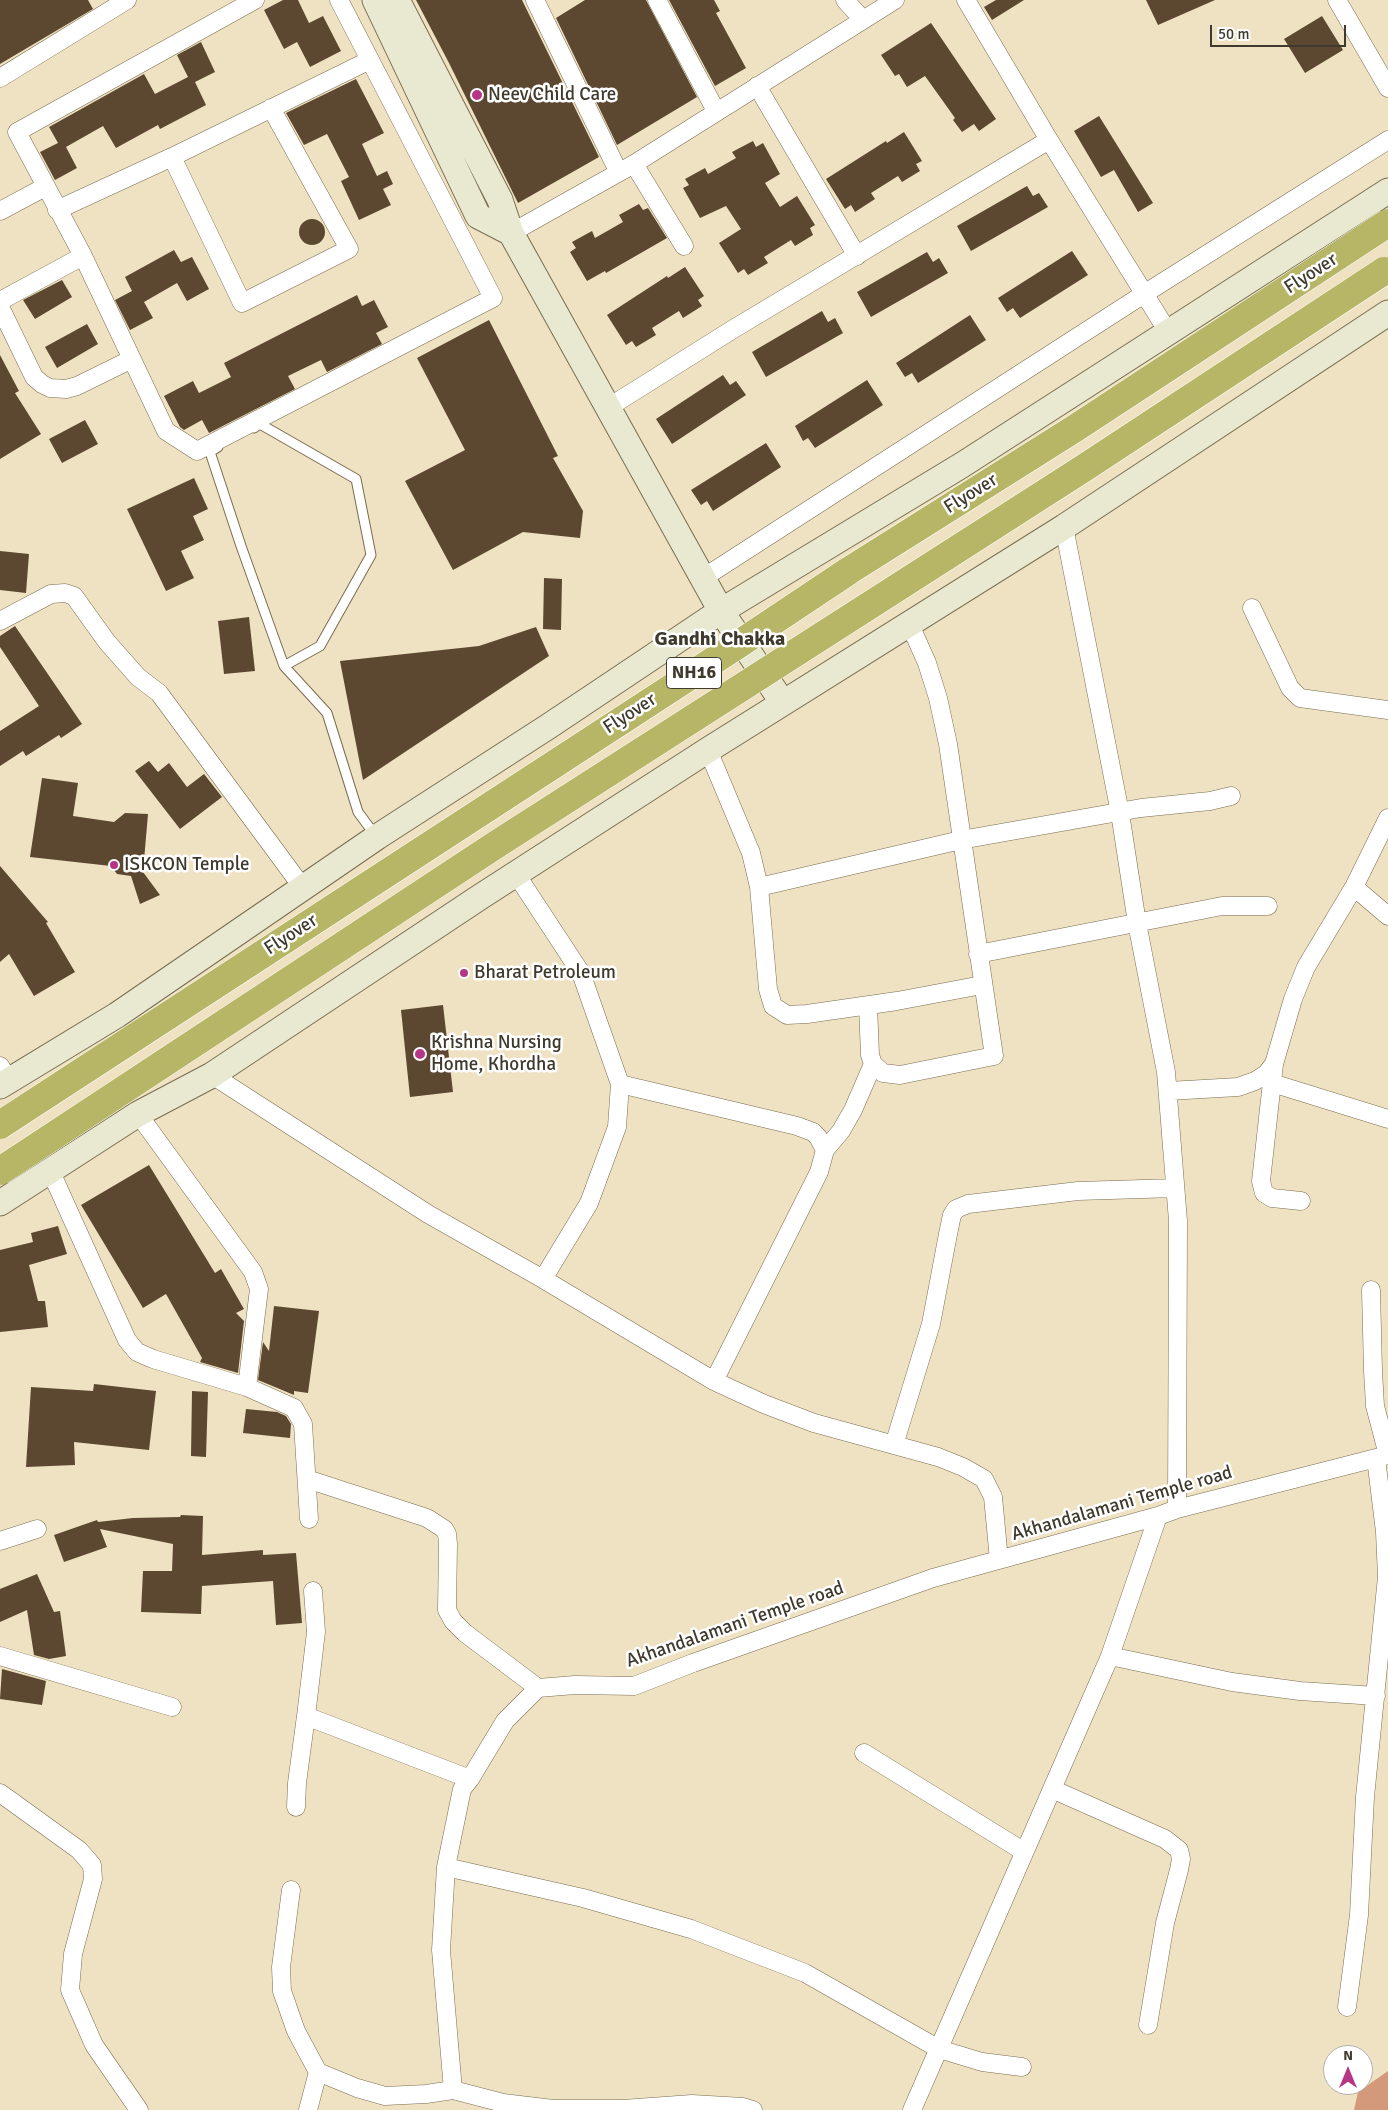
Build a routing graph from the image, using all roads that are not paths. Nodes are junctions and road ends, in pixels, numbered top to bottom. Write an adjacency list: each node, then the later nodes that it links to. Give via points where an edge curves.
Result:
1 (127, 0): 12 (street)
2 (255, 0): 27 (street, via 17,132)
3 (339, 0): 14 (street)
4 (375, 0): 15 (street)
5 (397, 0): 32 (street, via 500,200)
6 (535, 0): 26 (street)
7 (657, 0): 21 (street)
8 (845, 0): 13 (street)
9 (894, 0): 13 (street)
10 (966, 0): 22 (street)
11 (1337, 0): 19 (street)
12 (106, 5): 16 (street)
13 (862, 20): 17 (street)
14 (370, 60): 18 (street); 20 (street)
15 (411, 74): 18 (street); 32 (street, via 478,216)
16 (0, 78)
17 (757, 86): 21 (street); 35 (street)
18 (384, 87): 42 (street, via 493,298 197,451 166,432)
19 (1388, 88)
20 (271, 108): 24 (street); 24 (street, via 349,248 242,303)
21 (716, 111): 25 (street)
22 (1048, 140): 35 (street); 37 (street)
23 (1388, 140): 37 (street)
24 (172, 157): 29 (street)
25 (634, 164): 26 (street); 33 (street)
26 (618, 172): 32 (street)
27 (45, 187): 29 (street); 30 (street)
28 (1388, 192): 41 (street)
29 (57, 210): 34 (street)
30 (0, 211)
31 (1388, 223): 78 (highway, Flyover / NH16, bridge)
32 (511, 233): 43 (street)
33 (684, 246)
34 (83, 256): 38 (street); 42 (street)
35 (857, 256): 43 (street)
36 (1384, 271): 81 (highway, Flyover / NH16, bridge, via 1084,468 497,844)
37 (1144, 294): 41 (street); 45 (street)
38 (0, 301)
39 (0, 307): 42 (street, via 34,377 50,388 77,386)
40 (1388, 313): 44 (street)
41 (1168, 332): 47 (street, via 962,465)
42 (132, 359)
43 (609, 407): 45 (street)
44 (1064, 527): 49 (street); 55 (street)
45 (703, 578): 47 (street)
46 (1252, 608): 52 (street, via 1290,688 1300,698)
47 (721, 611): 51 (street); 57 (street)
48 (0, 622): 62 (street, via 51,594 74,596 107,642 138,677 159,693)
49 (910, 625): 51 (street); 58 (street, via 938,698 948,744)
50 (284, 666): 50 (lane, via 320,646 370,555 356,479 260,424 210,452); 57 (lane, via 327,713 358,812)
51 (783, 703): 53 (street)
52 (1388, 710)
53 (708, 750): 59 (street); 60 (street, via 751,854)
54 (1230, 796): 55 (street)
55 (1120, 813): 58 (street); 65 (street)
56 (1388, 818): 61 (street)
57 (377, 837): 62 (street)
58 (961, 840): 60 (street); 66 (street)
59 (516, 874): 71 (street); 74 (street, via 581,973)
60 (759, 887): 68 (street, via 768,989 773,1006 787,1015)
61 (1354, 887): 64 (street); 70 (street, via 1306,967)
62 (303, 888): 72 (street, via 117,1015)
63 (1268, 906): 65 (street, via 1222,906)
64 (1388, 916)
65 (1137, 923): 66 (street); 75 (street)
66 (978, 954): 67 (street)
67 (982, 985): 68 (street); 69 (street, via 994,1056 900,1075 883,1073)
68 (868, 1005): 69 (street)
69 (873, 1064): 79 (street, via 853,1110)
70 (1274, 1064): 73 (street); 75 (street, via 1266,1074 1238,1087)
71 (212, 1075): 76 (street); 85 (street, via 428,1214)
72 (3, 1078)
73 (1272, 1083): 77 (street); 84 (street, via 1261,1182 1264,1193 1272,1198)
74 (620, 1084): 79 (street, via 797,1126 813,1132); 85 (street, via 617,1127 589,1203)
75 (1168, 1091): 82 (street)
76 (138, 1114): 80 (street); 88 (street, via 253,1272 259,1297)
77 (1388, 1118)
78 (0, 1125)
79 (825, 1150): 87 (street, via 820,1172)
80 (50, 1170): 83 (street); 88 (street, via 132,1346 153,1359)
81 (0, 1171)
82 (1176, 1188): 89 (street, via 1078,1190 968,1204 956,1209 952,1215 931,1324); 92 (street)
83 (0, 1202)
84 (1301, 1202)
85 (543, 1279): 87 (street)
86 (1371, 1290): 90 (street, via 1375,1406)
87 (714, 1381): 89 (street, via 814,1423)
88 (247, 1387): 91 (street, via 294,1408 303,1424)
89 (894, 1445): 97 (street, via 946,1460 984,1479 993,1497)
90 (1382, 1457): 92 (street, Akhandalamani Temple road); 102 (street, via 1386,1577)
91 (307, 1479): 94 (street); 101 (street, via 427,1518 444,1528 448,1544 447,1610 465,1632)
92 (1177, 1509): 93 (street, Akhandalamani Temple road)
93 (1158, 1516): 97 (street, Akhandalamani Temple road); 100 (street)
94 (309, 1520)
95 (37, 1530): 96 (street)
96 (0, 1540)
97 (999, 1560): 101 (street, Akhandalamani Temple road, via 933,1578 634,1686)
98 (314, 1590): 104 (street, via 316,1632)
99 (0, 1656): 103 (street)
100 (1110, 1656): 102 (street, via 1232,1682); 107 (street)
101 (538, 1688): 106 (street, via 505,1721)
102 (1376, 1696): 113 (street, via 1359,1915)
103 (172, 1707)
104 (306, 1716): 106 (street); 109 (street)
105 (864, 1754): 110 (street)
106 (470, 1780): 111 (street, via 462,1788)
107 (1052, 1789): 110 (street); 114 (street, via 1165,1839 1179,1850 1180,1870 1165,1923)
108 (0, 1793): 119 (street, via 79,1850 92,1865 93,1879 73,1954 70,1990 94,2045)
109 (296, 1807)
110 (1023, 1851): 115 (street)
111 (446, 1866): 115 (street, via 583,1898 691,1928 805,1973); 118 (street, via 441,1950)
112 (292, 1890): 117 (street, via 281,1967 282,1991 296,2031)
113 (1347, 2007)
114 (1148, 2025)
115 (939, 2048): 116 (street, via 982,2062); 122 (street)
116 (1022, 2067)
117 (318, 2072): 118 (street, via 385,2096); 120 (street)
118 (453, 2090): 121 (street, via 503,2103 553,2109 623,2109 692,2104)
119 (139, 2110)
120 (308, 2110)
121 (753, 2110)
122 (912, 2110)

